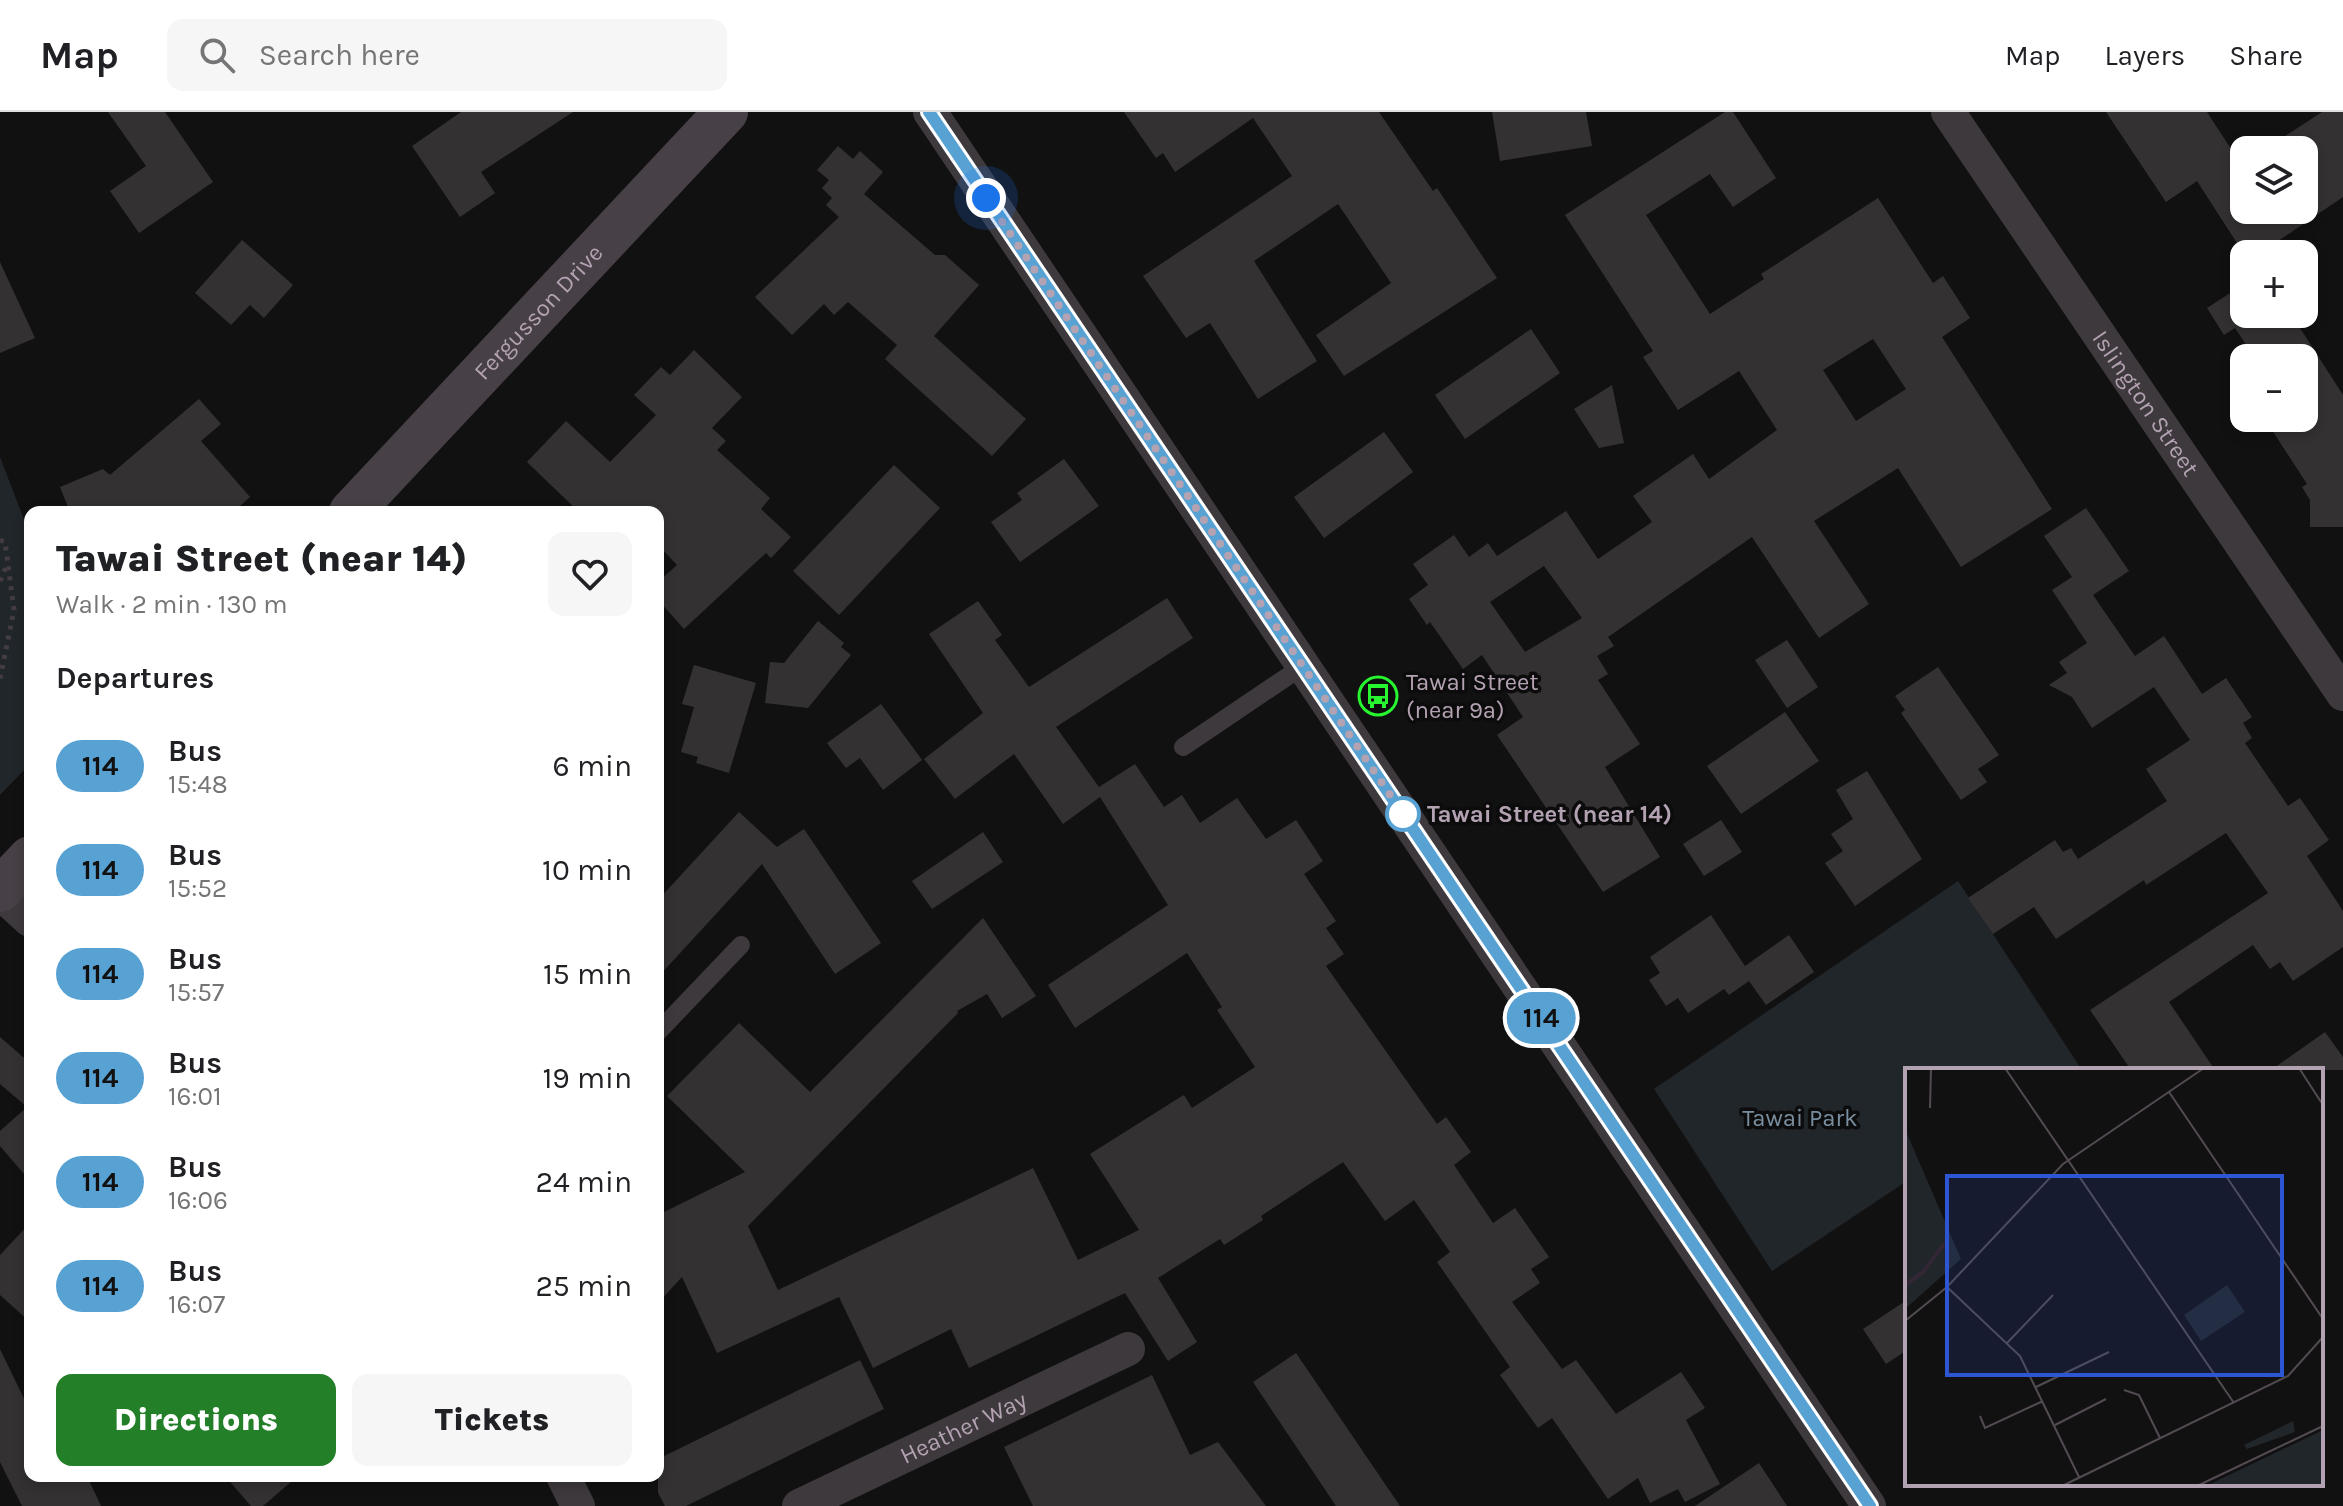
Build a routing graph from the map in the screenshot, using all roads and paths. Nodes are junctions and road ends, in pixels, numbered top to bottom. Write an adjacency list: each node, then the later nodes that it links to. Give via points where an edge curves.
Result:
1 (726, 112): 4 (main road, Fergusson Drive)
2 (930, 112): 8 (street)
3 (1948, 112): 10 (street, Islington Street)
4 (357, 506)
5 (0, 540): 6 (path, via 5,542)
6 (7, 564): 7 (path); 9 (path, via 14,610)
7 (0, 581)
8 (1303, 666): 11 (lane); 21 (street)
9 (0, 679)
10 (2343, 694)
11 (1183, 747)
12 (24, 865): 13 (main road)
13 (0, 892): 14 (street)
14 (24, 914)
15 (741, 945): 16 (lane)
16 (664, 1026)
17 (1128, 1349): 20 (street, Heather Way)
18 (566, 1482): 19 (street)
19 (578, 1506)
20 (799, 1506)
21 (1869, 1506)

